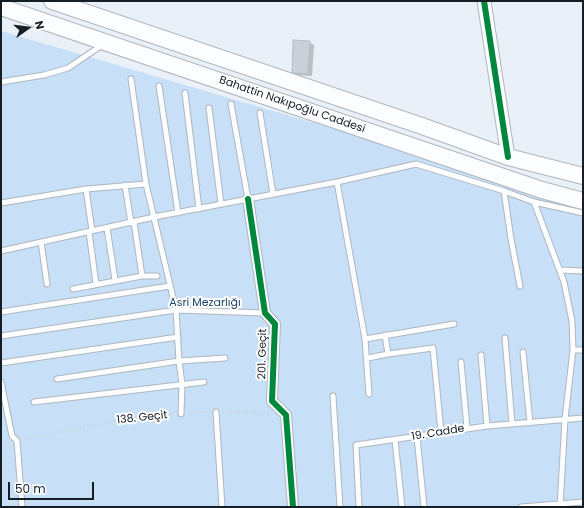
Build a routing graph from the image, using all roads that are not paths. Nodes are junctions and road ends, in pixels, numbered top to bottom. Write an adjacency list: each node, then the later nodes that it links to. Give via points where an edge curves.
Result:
1 (52, 1): 12 (main road, Bahattin Nakıpoğlu Caddesi, via 415,123)
2 (484, 1): 12 (street)
3 (1, 7): 4 (main road, Bahattin Nakıpoğlu Caddesi)
4 (106, 42): 6 (lane, via 68,68); 21 (main road, Bahattin Nakıpoğlu Caddesi, via 542,190)
5 (131, 78): 15 (lane)
6 (1, 82)
7 (159, 86): 26 (lane)
8 (185, 93): 25 (lane)
9 (231, 104): 20 (lane)
10 (209, 108): 24 (lane)
11 (260, 113): 19 (lane)
12 (508, 157): 13 (main road, Bahattin Nakıpoğlu Caddesi)
13 (583, 176)
14 (337, 182): 18 (lane, via 416,164); 19 (lane); 52 (lane)
15 (146, 184): 16 (lane); 28 (lane)
16 (125, 185): 17 (lane); 29 (lane)
17 (86, 189): 23 (lane); 31 (lane)
18 (504, 191): 22 (lane); 42 (lane)
19 (273, 194): 20 (lane)
20 (248, 199): 24 (lane); 46 (street, 201. Geçit)
21 (583, 201)
22 (534, 202): 27 (lane); 34 (lane)
23 (1, 203)
24 (221, 204): 25 (lane)
25 (199, 209): 26 (lane)
26 (178, 213): 28 (lane)
27 (583, 213)
28 (154, 217): 29 (lane); 41 (lane)
29 (132, 222): 30 (lane); 36 (lane)
30 (107, 228): 31 (lane); 38 (lane)
31 (90, 232): 32 (lane); 40 (lane)
32 (41, 242): 33 (lane); 39 (lane)
33 (1, 251)
34 (560, 270): 35 (lane); 53 (lane, via 572,321)
35 (583, 271)
36 (142, 276): 37 (lane); 38 (lane)
37 (157, 276)
38 (115, 280): 40 (lane)
39 (47, 284)
40 (96, 284): 43 (lane)
41 (170, 286): 44 (lane); 45 (lane)
42 (520, 286)
43 (73, 289)
44 (176, 310): 46 (lane); 48 (lane); 50 (lane)
45 (1, 312)
46 (265, 313): 88 (street, 201. Geçit, via 275,324 272,401 286,415)
47 (454, 324): 49 (lane)
48 (1, 336)
49 (385, 336): 52 (lane); 56 (lane)
50 (178, 337): 60 (lane); 62 (lane)
51 (505, 338): 78 (lane)
52 (365, 339): 59 (lane)
53 (573, 350): 54 (lane); 76 (lane)
54 (583, 350)
55 (522, 352): 77 (lane)
56 (388, 354): 59 (lane); 81 (lane, via 433,348)
57 (481, 355): 79 (lane)
58 (225, 358): 60 (lane)
59 (368, 358): 68 (lane)
60 (179, 361): 63 (lane); 66 (lane)
61 (461, 362): 80 (lane)
62 (1, 364)
63 (58, 379)
64 (1, 382): 67 (lane)
65 (204, 382): 66 (lane)
66 (182, 384): 70 (lane); 72 (lane)
67 (2, 392): 73 (lane)
68 (369, 394)
69 (333, 396): 89 (lane)
70 (34, 402)
71 (216, 412): 87 (lane)
72 (181, 414)
73 (8, 416): 74 (lane); 86 (lane, via 12,436 17,441)
74 (1, 417)
75 (583, 418): 76 (lane, 19. Cadde)
76 (565, 419): 77 (lane, 19. Cadde); 85 (lane)
77 (530, 423): 78 (lane, 19. Cadde)
78 (512, 424): 79 (lane, 19. Cadde)
79 (487, 426): 80 (lane, 19. Cadde)
80 (467, 428): 81 (lane, 19. Cadde)
81 (442, 432): 82 (lane, 19. Cadde)
82 (418, 437): 83 (lane, 19. Cadde); 92 (lane)
83 (395, 440): 90 (lane, 19. Cadde, via 356,445); 91 (lane)
84 (583, 502): 85 (lane)
85 (560, 506): 93 (lane)
86 (22, 507)
87 (222, 507)
88 (293, 507)
89 (340, 507)
90 (359, 507)
91 (402, 507)
92 (424, 507)
93 (521, 507)

